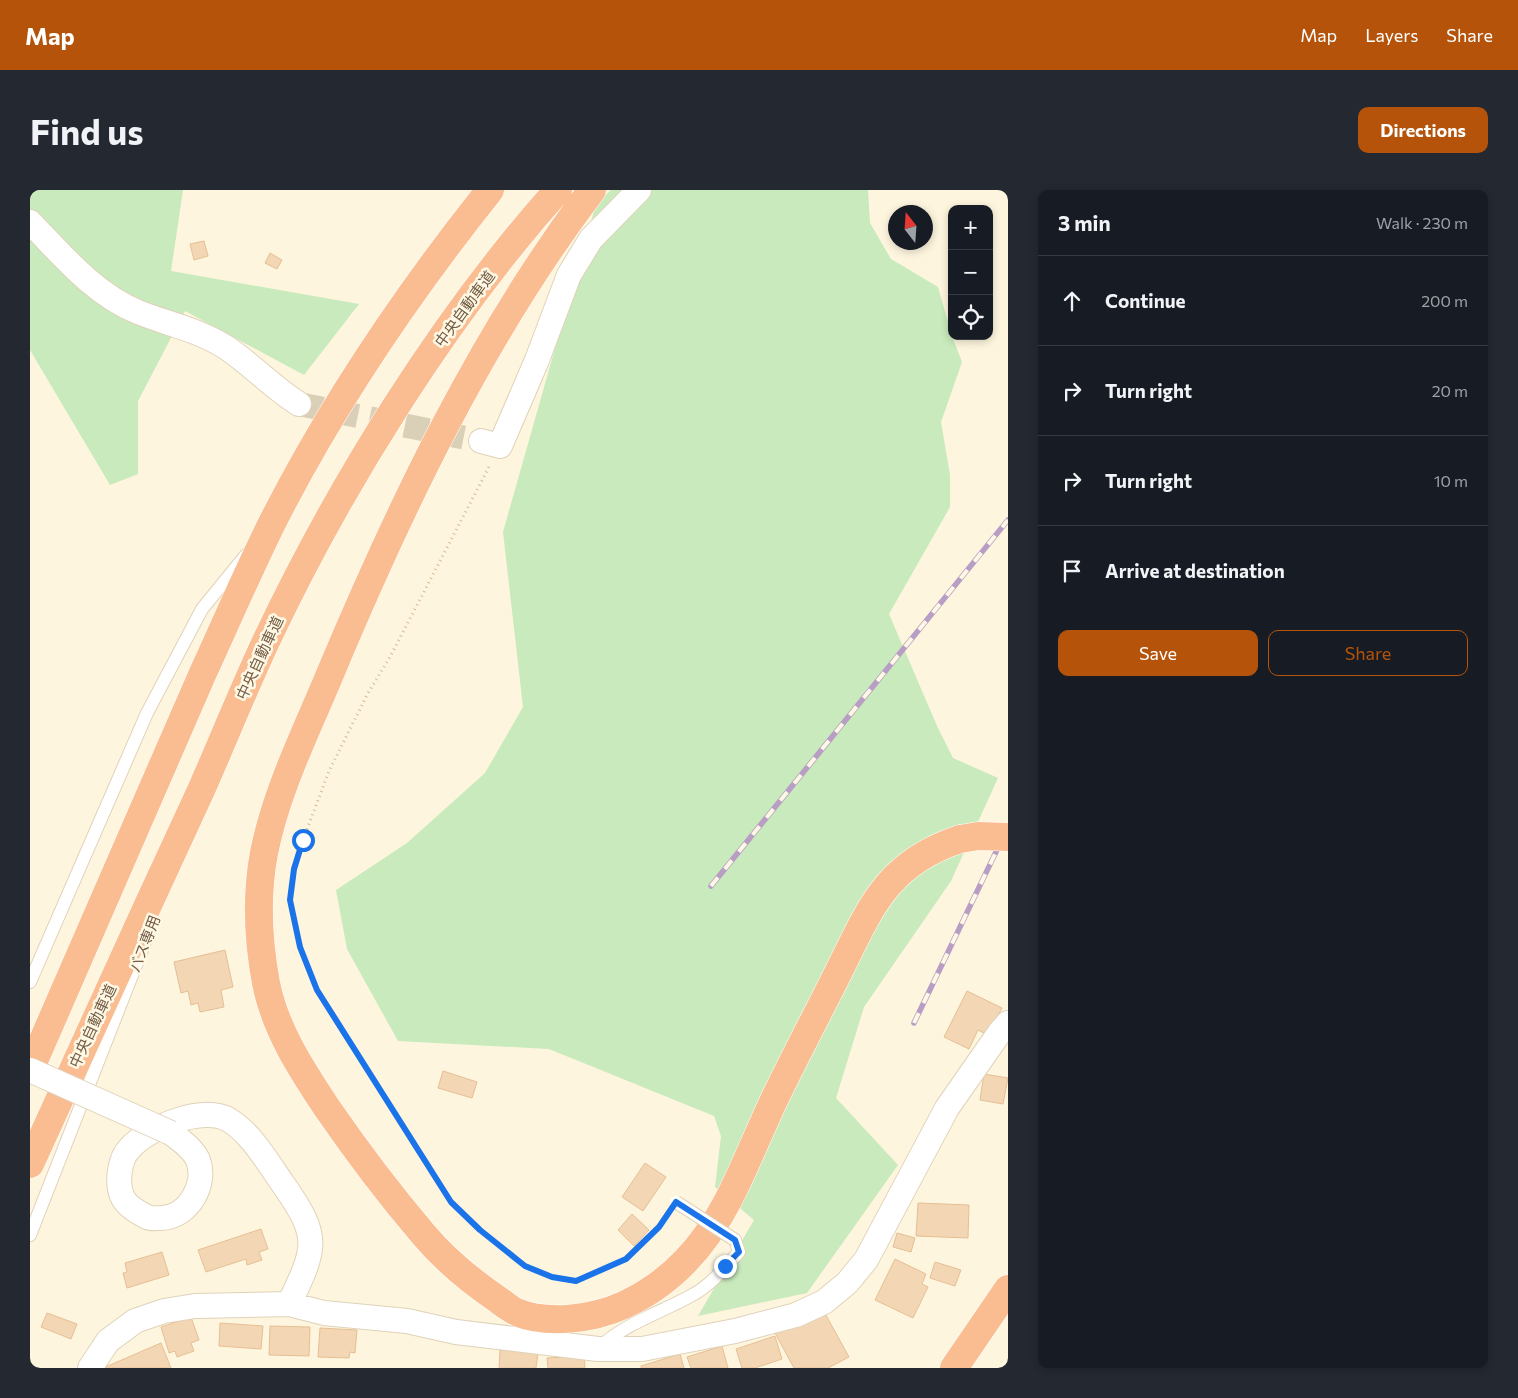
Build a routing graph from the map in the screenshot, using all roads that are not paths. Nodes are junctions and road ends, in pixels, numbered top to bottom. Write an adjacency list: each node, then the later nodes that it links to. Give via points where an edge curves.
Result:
1 (490, 190): 8 (highway, via 452,236 386,331 322,432)
2 (558, 190): 9 (highway, 中央自動車道, via 460,313 334,510 268,638)
3 (592, 190): 10 (highway, bridge, via 522,291 420,476 362,600 273,815 259,884 260,937 266,983 289,1047 308,1080 368,1170 440,1254 475,1285 516,1312 553,1319 587,1318 624,1305 660,1284 692,1258 719,1218 774,1099 864,921 886,886 905,867 933,848 978,836)
4 (639, 190): 7 (street, via 591,239 569,275 538,360)
5 (30, 222): 6 (street, via 81,274 106,294 137,312 185,328 226,347)
6 (299, 404)
7 (491, 444)
8 (272, 524): 11 (lane, via 202,609 147,714); 13 (highway, via 142,810)
9 (212, 764): 14 (highway, 中央自動車道); 16 (lane, バス専用)
10 (1008, 837)
11 (30, 982)
12 (1008, 1023): 19 (street, via 947,1108 866,1260 847,1283 824,1302 796,1315 735,1331 642,1349)
13 (30, 1070): 18 (street, bridge, via 171,1133 198,1159 201,1180 194,1198 182,1211 167,1218 149,1218 123,1198 121,1163 129,1148 144,1136 191,1115 212,1114 240,1128 302,1211 310,1233 312,1247)
14 (30, 1164)
15 (676, 1202): 19 (lane, bridge, via 735,1240 739,1252 696,1294 645,1317)
16 (30, 1235)
17 (1008, 1289): 21 (highway)
18 (289, 1304): 19 (street, via 324,1312 407,1321 456,1332); 20 (street, via 195,1306 164,1311 135,1321 108,1341)
19 (598, 1349)
20 (90, 1368)
21 (954, 1368)

